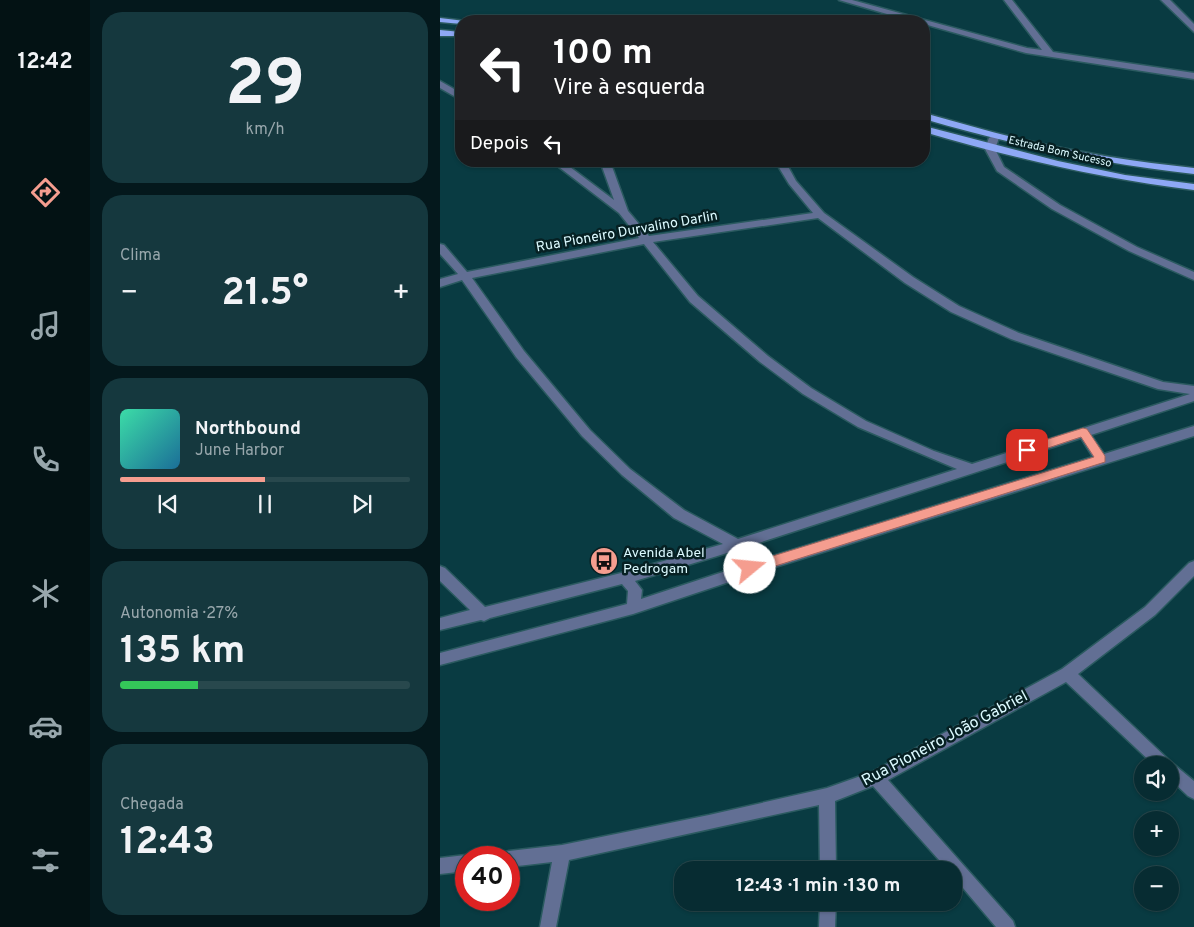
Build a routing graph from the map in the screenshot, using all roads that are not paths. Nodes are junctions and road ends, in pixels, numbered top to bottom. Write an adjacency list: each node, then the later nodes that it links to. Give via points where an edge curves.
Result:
1 (843, 0): 4 (street)
2 (1008, 0): 12 (street)
3 (1165, 0): 9 (street)
4 (859, 2): 5 (street)
5 (900, 15)
6 (440, 20): 7 (main road)
7 (455, 21)
8 (930, 24): 12 (street)
9 (1192, 25)
10 (440, 33): 11 (main road)
11 (455, 34)
12 (1050, 54): 13 (street)
13 (1194, 76)
14 (440, 84): 15 (street)
15 (455, 93)
16 (930, 118): 18 (main road, Estrada Bom Sucesso)
17 (930, 131): 19 (main road, Estrada Bom Sucesso)
18 (994, 138): 19 (street); 23 (main road, Estrada Bom Sucesso, via 1098,159)
19 (990, 149): 24 (main road, Estrada Bom Sucesso, via 1092,173); 30 (street, via 1000,169 1056,208 1133,249)
20 (564, 167): 25 (street)
21 (607, 167): 25 (street)
22 (783, 167): 26 (street)
23 (1194, 171)
24 (1194, 187)
25 (623, 212): 27 (street)
26 (820, 215): 27 (street, Rua Pioneiro Durvalino Darlin); 32 (street, via 955,309 1015,336 1162,386)
27 (646, 240): 29 (street, Rua Pioneiro Durvalino Darlin); 37 (street, via 694,299 807,391 862,424)
28 (440, 247): 29 (street)
29 (465, 276): 31 (street, Rua Pioneiro Durvalino Darlin); 38 (street, via 520,354 586,433 626,472 679,514)
30 (1194, 276)
31 (440, 283)
32 (1194, 390)
33 (1194, 397): 35 (street)
34 (1194, 431): 36 (street)
35 (1083, 432): 36 (street); 37 (street)
36 (1101, 459): 42 (street, via 750,568)
37 (970, 469): 38 (street)
38 (737, 545): 41 (street)
39 (1194, 567): 46 (street, Rua Pioneiro João Gabriel, via 1150,611)
40 (440, 572): 43 (street)
41 (625, 578): 42 (street, via 635,590); 43 (street)
42 (633, 608): 45 (street)
43 (484, 615): 44 (street)
44 (440, 624)
45 (440, 659)
46 (1067, 674): 47 (street); 48 (street, Rua Pioneiro João Gabriel)
47 (1155, 756)
48 (876, 778): 51 (street, Rua Pioneiro João Gabriel); 60 (street)
49 (1179, 778): 50 (street)
50 (1194, 792)
51 (827, 796): 52 (street, Rua Pioneiro João Gabriel); 54 (street)
52 (562, 853): 53 (street, Rua Pioneiro João Gabriel); 58 (street)
53 (520, 858)
54 (828, 861)
55 (455, 864): 56 (street)
56 (440, 866)
57 (828, 911): 59 (street)
58 (548, 927)
59 (827, 927)
60 (1007, 927)

